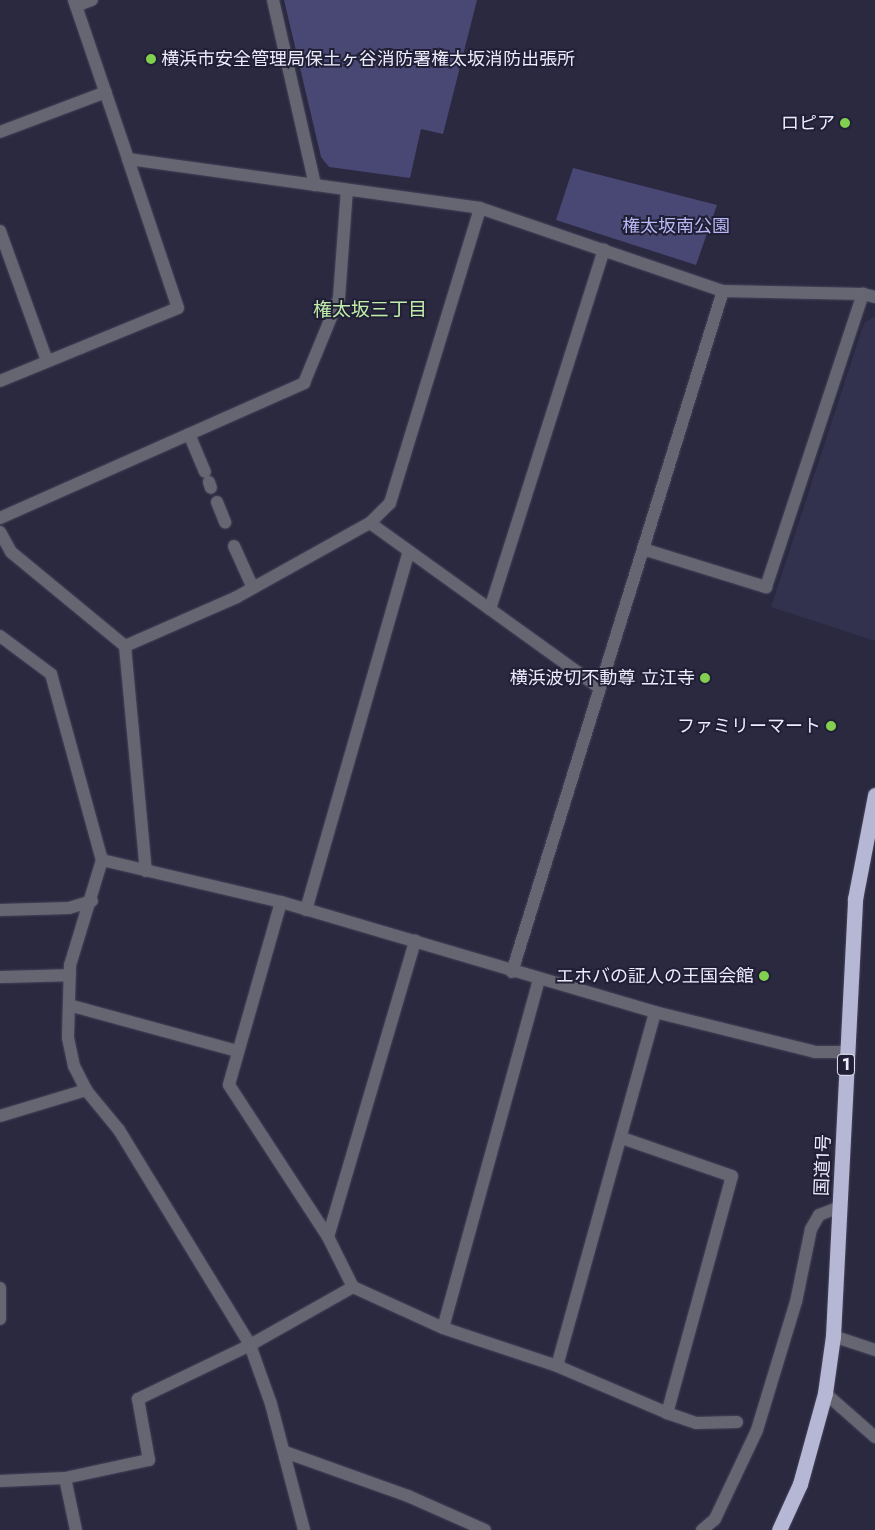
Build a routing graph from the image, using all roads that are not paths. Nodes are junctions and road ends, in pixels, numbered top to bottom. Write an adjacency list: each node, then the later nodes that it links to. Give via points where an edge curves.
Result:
1 (92, 0): 3 (street)
2 (273, 0): 7 (street)
3 (75, 3): 4 (street)
4 (106, 92): 5 (street); 6 (street)
5 (0, 132)
6 (128, 159): 7 (street); 14 (street, via 178,308)
7 (315, 185): 8 (street)
8 (347, 190): 9 (street); 16 (street, via 339,298 304,383)
9 (480, 208): 11 (street); 21 (street, via 390,503)
10 (0, 231): 14 (street)
11 (604, 250): 12 (street); 27 (street)
12 (723, 291): 13 (street); 24 (street)
13 (869, 295): 24 (street, via 766,587)
14 (47, 362): 15 (street)
15 (0, 380)
16 (189, 434): 17 (street); 19 (street)
17 (208, 481)
18 (217, 502): 20 (street)
19 (0, 518)
20 (225, 522)
21 (370, 523): 25 (street); 26 (street)
22 (0, 532): 29 (street, via 11,552)
23 (234, 546): 26 (street)
24 (643, 549): 30 (street)
25 (409, 551): 27 (street); 37 (street)
26 (252, 588): 29 (street)
27 (490, 609): 30 (street)
28 (0, 636): 32 (street, via 51,674)
29 (126, 646): 33 (street)
30 (600, 688): 39 (street)
31 (875, 795): 46 (highway, 国道1号 / 1, via 855,899)
32 (102, 860): 33 (street); 34 (street)
33 (146, 871): 35 (street)
34 (92, 901): 36 (street, via 69,908); 40 (street)
35 (281, 902): 37 (street); 45 (street)
36 (0, 910)
37 (306, 910): 38 (street)
38 (415, 941): 39 (street); 51 (street)
39 (512, 972): 42 (street)
40 (70, 975): 41 (street); 43 (street)
41 (0, 977)
42 (539, 979): 44 (street); 55 (street)
43 (69, 1005): 45 (street); 47 (street, via 68,1038 74,1066)
44 (655, 1012): 46 (street, via 815,1052); 49 (street)
45 (237, 1050): 51 (street, via 229,1085)
46 (846, 1052): 50 (highway, 国道1号 / 1)
47 (86, 1090): 48 (street); 57 (street, via 118,1130)
48 (0, 1116)
49 (622, 1138): 59 (street); 61 (street, via 732,1176)
50 (840, 1207): 56 (highway, 国道1号 / 1); 70 (street, via 819,1215 811,1229 796,1302 757,1430 715,1519)
51 (328, 1237): 52 (street)
52 (353, 1287): 55 (street); 57 (street)
53 (0, 1288): 54 (street)
54 (0, 1319)
55 (443, 1328): 59 (street)
56 (833, 1336): 58 (street); 60 (highway, 国道1号 / 1)
57 (250, 1345): 64 (street); 65 (street, via 138,1399 149,1460)
58 (875, 1350)
59 (557, 1366): 61 (street)
60 (824, 1393): 63 (street); 71 (highway, 国道1号 / 1, via 800,1484)
61 (667, 1414): 62 (street, via 696,1423)
62 (737, 1422)
63 (875, 1437)
64 (285, 1452): 68 (street); 69 (street, via 408,1496)
65 (65, 1478): 66 (street); 67 (street)
66 (0, 1481)
67 (76, 1530)
68 (304, 1530)
69 (485, 1530)
70 (702, 1530)
71 (779, 1530)

